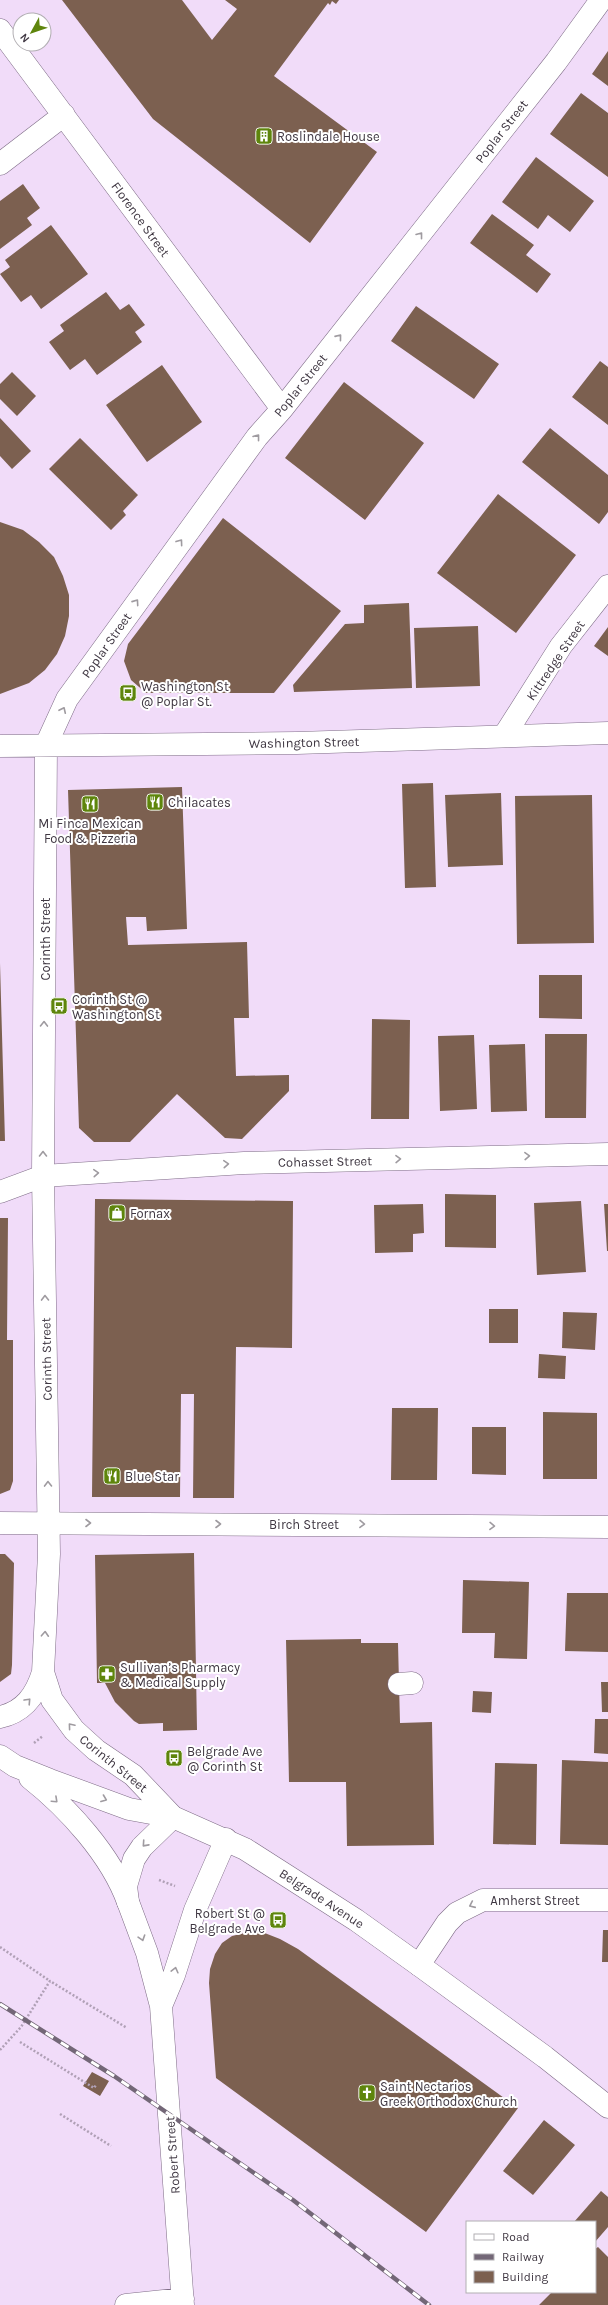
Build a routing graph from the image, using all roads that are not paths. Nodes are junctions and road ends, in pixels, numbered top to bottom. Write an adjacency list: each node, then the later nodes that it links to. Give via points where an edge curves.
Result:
1 (601, 0): 5 (street, Poplar Street, one-way to 1, via 556,62)
2 (0, 30): 3 (street, Florence Street)
3 (64, 115): 4 (street); 5 (street, Florence Street)
4 (0, 164)
5 (282, 409): 9 (street, Poplar Street, one-way to 5, via 67,699 253,443)
6 (608, 586): 8 (street, Kittredge Street, via 561,646)
7 (608, 733): 8 (street, Washington Street)
8 (504, 736): 9 (street, Washington Street, via 297,743)
9 (46, 745): 10 (street, Washington Street); 11 (street); 13 (street, Corinth Street, one-way to 9)
10 (0, 746)
11 (0, 757)
12 (608, 1154): 13 (street, Cohasset Street, one-way to 12, via 244,1163)
13 (43, 1176): 14 (street, Cohasset Street); 16 (street, Corinth Street, one-way to 13)
14 (0, 1192)
15 (0, 1523): 16 (street, Birch Street)
16 (49, 1523): 17 (street, Birch Street, one-way to 17); 18 (street, Corinth Street, one-way to 16)
17 (608, 1527)
18 (43, 1672): 19 (street, one-way to 18, via 18,1710 31,1699 39,1687); 21 (street, Corinth Street, one-way to 18, via 133,1775 96,1750 74,1730 52,1700)
19 (0, 1717)
20 (7, 1761): 21 (street, Belgrade Avenue, one-way to 21, via 129,1809); 24 (street, one-way to 24, via 63,1808 92,1842 123,1889)
21 (173, 1817): 22 (street, Belgrade Avenue); 24 (street, one-way to 24, via 142,1847 134,1859 126,1879)
22 (226, 1839): 25 (street, Belgrade Avenue, via 287,1875); 26 (street, Robert Street, one-way to 22, via 195,1910)
23 (608, 1900): 25 (street, Amherst Street, one-way to 25, via 484,1900 469,1906 452,1918)
24 (128, 1902): 26 (street, Robert Street, one-way to 26, via 147,1953)
25 (419, 1965): 27 (street, Belgrade Avenue)
26 (161, 2006): 28 (street, Robert Street)
27 (608, 2107)
28 (183, 2302): 29 (street)
29 (126, 2305)

